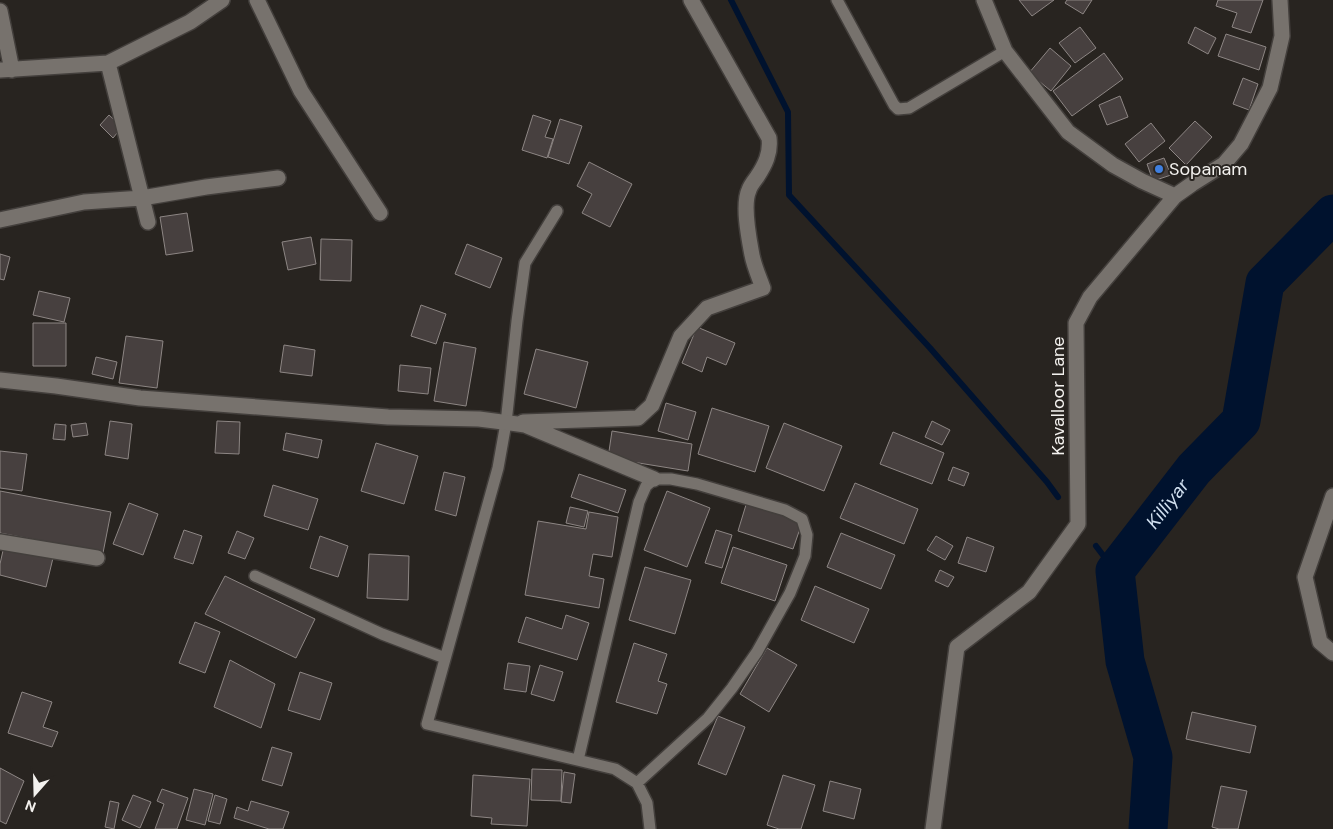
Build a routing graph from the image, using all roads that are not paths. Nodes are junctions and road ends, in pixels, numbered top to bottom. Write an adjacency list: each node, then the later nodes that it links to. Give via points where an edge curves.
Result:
1 (222, 0): 9 (street, via 190,22)
2 (257, 0): 15 (street, via 301,91)
3 (691, 0): 19 (street, via 769,138 768,157 748,190 746,202 752,257 763,288 707,308 681,336 652,405 638,418)
4 (837, 0): 8 (lane, via 898,109 909,108)
5 (984, 0): 8 (street)
6 (1280, 0): 12 (street, Kavalloor Lane, via 1282,36 1270,88 1241,144 1224,164)
7 (0, 11): 10 (street)
8 (1005, 50): 12 (street, via 1068,132 1112,165)
9 (108, 63): 10 (street); 13 (street)
10 (6, 70)
11 (278, 178): 13 (street)
12 (1175, 196): 30 (street, Kavalloor Lane, via 1090,297 1076,323 1078,524 1029,592 957,647)
13 (142, 198): 16 (street, via 84,202); 17 (street)
14 (557, 211): 19 (lane, via 525,263)
15 (380, 213)
16 (0, 220)
17 (148, 222)
18 (0, 380): 19 (street, via 140,398)
19 (506, 423): 20 (street, via 525,425); 26 (lane, via 498,468)
20 (654, 479): 27 (lane, via 646,486 639,502); 28 (lane, via 697,484 785,510 802,520 807,534 805,556 790,593 757,652 708,718)
21 (1333, 496): 25 (street, via 1305,578 1320,642)
22 (0, 542): 23 (street)
23 (97, 558)
24 (255, 576): 26 (lane, via 382,634)
25 (1333, 653)
26 (445, 658): 27 (lane, via 427,724)
27 (578, 760): 28 (lane, via 615,769)
28 (637, 783): 29 (lane, via 648,803)
29 (650, 829)
30 (933, 829)

